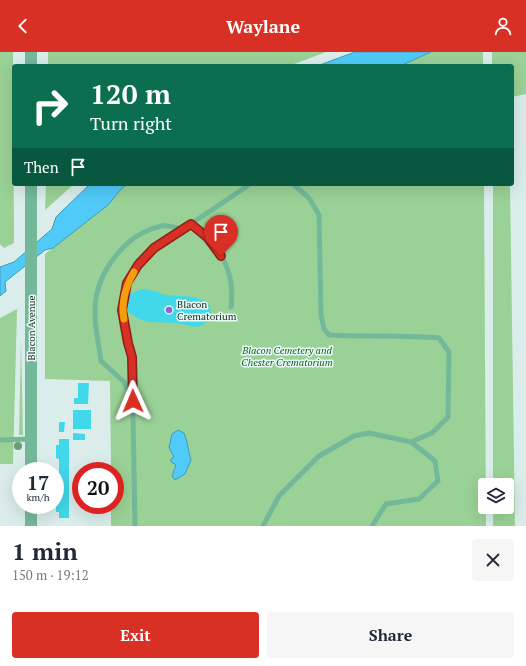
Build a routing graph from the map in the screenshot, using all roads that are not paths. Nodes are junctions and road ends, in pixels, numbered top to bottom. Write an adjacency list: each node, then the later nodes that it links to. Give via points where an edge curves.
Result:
1 (31, 52): 2 (street)
2 (31, 64)
3 (31, 186): 10 (street, Blacon Avenue)
4 (247, 186): 6 (lane)
5 (294, 186): 12 (lane, via 309,198 319,215 321,315 324,329 329,335 439,338 450,352 448,417 432,433)
6 (191, 224): 7 (lane); 8 (lane, via 208,238 225,261 230,273 233,294)
7 (183, 229): 9 (lane, via 154,248 138,265 127,283 122,310 132,357); 9 (lane, via 163,226 140,233 120,251 100,280 95,308 101,361 124,382)
8 (231, 307)
9 (133, 401): 16 (lane)
10 (31, 439): 11 (lane); 13 (street, Blacon Avenue)
11 (0, 440)
12 (410, 442): 17 (lane, via 369,433 354,436 319,456 279,496); 18 (lane, via 435,461 438,481 419,499 386,504)
13 (31, 462)
14 (32, 514): 15 (street)
15 (32, 526)
16 (135, 526)
17 (263, 526)
18 (372, 526)

